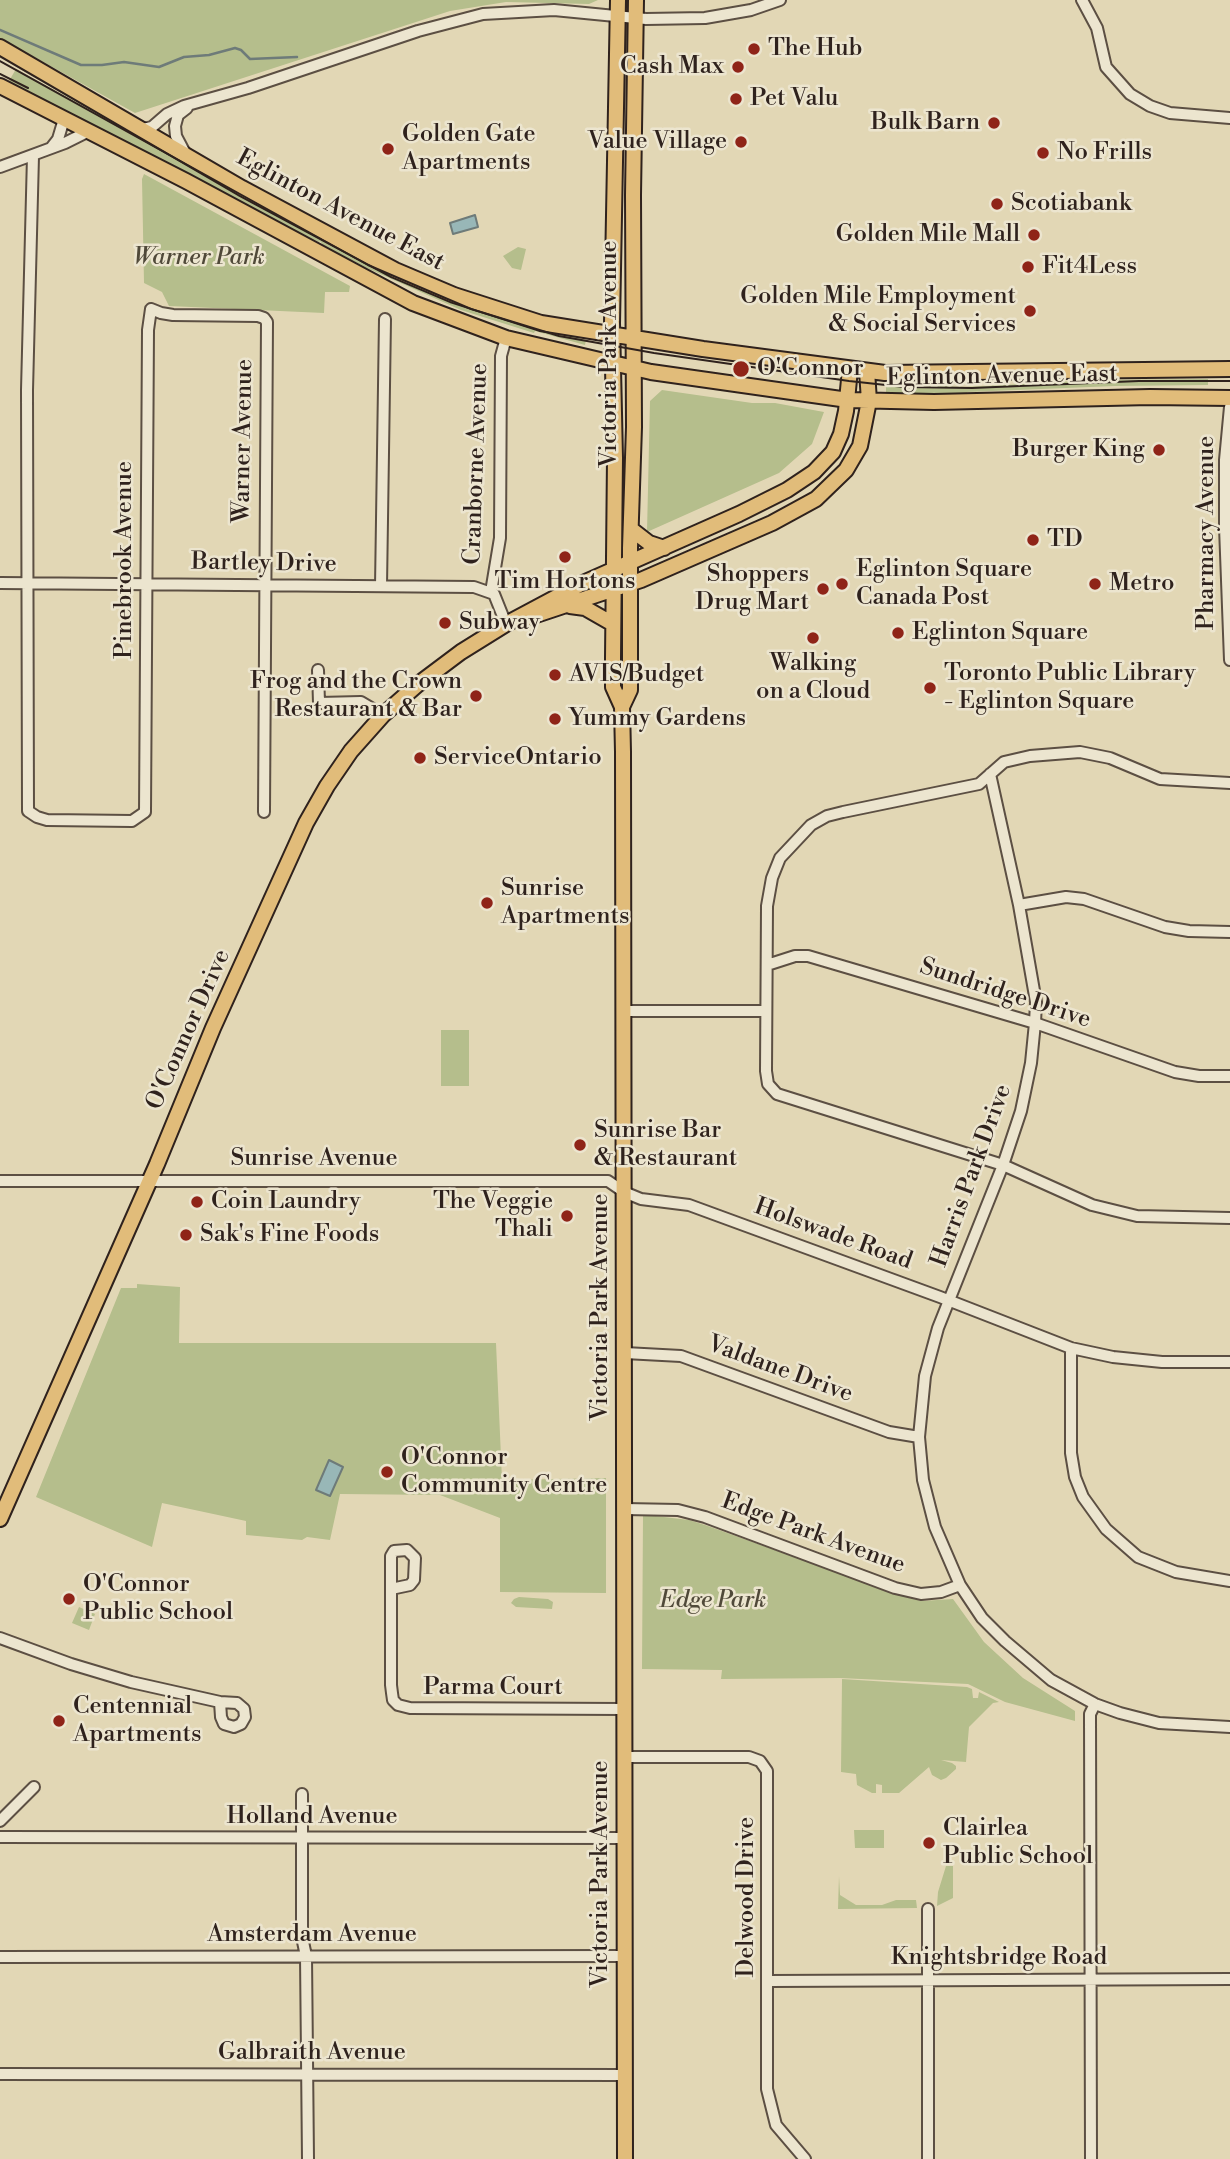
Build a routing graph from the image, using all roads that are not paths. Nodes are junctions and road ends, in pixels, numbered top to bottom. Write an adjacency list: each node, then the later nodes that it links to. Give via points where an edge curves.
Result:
1 (618, 0): 5 (main road, Victoria Park Avenue)
2 (636, 0): 6 (main road, Victoria Park Avenue)
3 (780, 0): 6 (street, via 719,17)
4 (1082, 0): 11 (street, via 1097,29 1106,67 1130,94 1170,113)
5 (618, 17): 6 (street); 9 (street, via 554,10 483,14); 20 (main road, Victoria Park Avenue)
6 (635, 18): 22 (main road, Victoria Park Avenue)
7 (0, 47): 12 (main road, Eglinton Avenue East)
8 (0, 86): 10 (main road, Eglinton Avenue East)
9 (192, 105): 12 (street); 15 (street, via 176,122 176,136)
10 (64, 118): 13 (main road, Eglinton Avenue East); 14 (street)
11 (1230, 118)
12 (143, 129): 15 (main road, Eglinton Avenue East)
13 (89, 131): 14 (street); 21 (main road, Eglinton Avenue East, via 412,303)
14 (51, 148): 16 (street)
15 (185, 153): 20 (main road, Eglinton Avenue East, via 307,223 430,285 541,323)
16 (33, 156): 17 (street); 38 (street)
17 (0, 167)
18 (152, 309): 39 (street, Pinebrook Avenue); 41 (street, Warner Avenue, via 173,315 258,316 267,322)
19 (385, 319): 42 (street)
20 (612, 335): 22 (main road, Eglinton Avenue East); 23 (main road, Victoria Park Avenue)
21 (506, 338): 23 (main road, Eglinton Avenue East); 44 (street, Cranborne Avenue, via 501,356 500,538)
22 (634, 338): 24 (main road, Victoria Park Avenue); 25 (main road, Eglinton Avenue East)
23 (613, 364): 24 (main road, Eglinton Avenue East); 35 (main road, Victoria Park Avenue)
24 (634, 369): 29 (main road, Eglinton Avenue East); 32 (main road, Victoria Park Avenue)
25 (850, 369): 27 (main road, Eglinton Avenue East); 29 (main road)
26 (1230, 369): 27 (main road, Eglinton Avenue East)
27 (867, 371): 30 (main road)
28 (1230, 398): 30 (main road, Eglinton Avenue East)
29 (848, 400): 30 (main road, Eglinton Avenue East); 33 (main road, via 837,445 814,472 740,514)
30 (869, 401): 36 (main road, via 856,454 827,491 772,523)
31 (1230, 407): 49 (street, Pharmacy Avenue, via 1225,460)
32 (631, 529): 33 (main road); 34 (main road, Victoria Park Avenue)
33 (664, 548): 34 (main road)
34 (631, 564): 35 (main road); 40 (main road, Victoria Park Avenue)
35 (614, 570): 43 (main road, Victoria Park Avenue); 47 (main road, O'Connor Drive)
36 (664, 570): 40 (main road); 46 (main road, via 645,587)
37 (0, 583): 38 (street, Bartley Drive)
38 (28, 584): 39 (street, Bartley Drive); 39 (street, Pinebrook Avenue, via 28,811 47,820 132,821 145,812)
39 (145, 584): 41 (street, Bartley Drive)
40 (631, 584): 43 (main road); 46 (main road, Victoria Park Avenue)
41 (264, 586): 42 (street, Bartley Drive); 55 (street, Warner Avenue)
42 (381, 586): 44 (street, Bartley Drive, via 474,587)
43 (614, 591): 45 (main road, O'Connor Drive); 48 (main road, Victoria Park Avenue)
44 (491, 592): 47 (street)
45 (565, 606): 47 (main road, O'Connor Drive); 48 (main road, via 585,608)
46 (630, 614): 51 (main road, Victoria Park Avenue, via 630,690)
47 (506, 624): 52 (main road, O'Connor Drive, via 424,679)
48 (613, 624): 51 (main road, Victoria Park Avenue, via 613,687)
49 (1230, 660)
50 (318, 670): 52 (street, via 319,703 360,702)
51 (622, 707): 59 (main road, Victoria Park Avenue)
52 (383, 715): 64 (main road, O'Connor Drive, via 351,751 306,823)
53 (990, 774): 54 (street, via 1004,762 1030,755 1080,752 1110,758 1160,779); 56 (street, Harris Park Drive); 58 (street, via 975,785 827,816 803,832 780,858 772,878)
54 (1230, 783)
55 (264, 812)
56 (1019, 905): 57 (street, via 1066,897 1084,899 1165,927); 61 (street, Harris Park Drive)
57 (1230, 932)
58 (767, 965): 60 (street); 61 (street, Sundridge Drive, via 808,956)
59 (623, 1011): 60 (street); 66 (main road, Victoria Park Avenue)
60 (766, 1011): 63 (street, via 766,1071 768,1084 777,1094)
61 (1035, 1023): 62 (street, Sundridge Drive, via 1175,1072); 63 (street, Harris Park Drive, via 1028,1087)
62 (1230, 1076)
63 (1003, 1165): 67 (street, via 1114,1212); 68 (street, Harris Park Drive)
64 (150, 1180): 65 (street, Sunrise Avenue); 66 (street, Sunrise Avenue, via 595,1180 608,1181); 73 (main road, O'Connor Drive)
65 (0, 1181)
66 (624, 1192): 68 (street, Holswade Road, via 641,1199 689,1205); 70 (main road, Victoria Park Avenue)
67 (1230, 1218)
68 (950, 1301): 69 (street, Holswade Road); 72 (street, Harris Park Drive, via 925,1376)
69 (1071, 1348): 71 (street, Holswade Road, via 1162,1362); 76 (street, via 1071,1453 1083,1497 1105,1529 1138,1557 1176,1572)
70 (625, 1353): 72 (street, Valdane Drive, via 681,1356 889,1432); 74 (main road, Victoria Park Avenue)
71 (1230, 1362)
72 (919, 1437): 77 (street, Harris Park Drive, via 923,1480 935,1527)
73 (5, 1492): 75 (main road, O'Connor Drive)
74 (625, 1509): 77 (street, Edge Park Avenue, via 678,1510 705,1517 921,1594); 82 (main road, Victoria Park Avenue)
75 (0, 1519)
76 (1230, 1581)
77 (960, 1585): 81 (street, via 982,1618 1005,1641 1051,1680)
78 (391, 1589): 82 (street, Parma Court, via 391,1693 398,1705 410,1709)
79 (0, 1638): 80 (street, via 131,1682)
80 (220, 1702)
81 (1095, 1704): 83 (street, via 1159,1723); 96 (street, via 1090,1714)
82 (624, 1709): 84 (main road, Victoria Park Avenue)
83 (1230, 1727)
84 (624, 1757): 89 (main road, Victoria Park Avenue); 98 (street, Delwood Drive, via 749,1757 764,1766)
85 (34, 1787): 87 (street)
86 (302, 1794): 90 (street)
87 (0, 1821)
88 (0, 1837): 90 (street, Holland Avenue)
89 (623, 1838): 90 (street, Holland Avenue); 93 (main road, Victoria Park Avenue)
90 (303, 1839): 92 (street, via 302,1937)
91 (928, 1909): 95 (street)
92 (306, 1956): 93 (street, Amsterdam Avenue); 94 (street, Amsterdam Avenue); 100 (street)
93 (624, 1956): 101 (main road, Victoria Park Avenue)
94 (0, 1957)
95 (928, 1979): 96 (street, Knightsbridge Road); 98 (street, Knightsbridge Road); 105 (street)
96 (1090, 1979): 97 (street, Knightsbridge Road); 106 (street)
97 (1230, 1979)
98 (769, 1981): 104 (street, Delwood Drive, via 769,2101 776,2125)
99 (0, 2074): 100 (street, Galbraith Avenue)
100 (307, 2074): 101 (street, Galbraith Avenue); 102 (street)
101 (624, 2075): 103 (main road, Victoria Park Avenue)
102 (308, 2159)
103 (625, 2159)
104 (805, 2159)
105 (928, 2159)
106 (1091, 2159)

